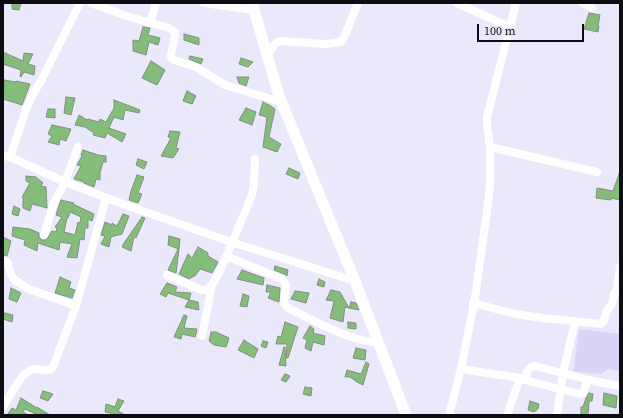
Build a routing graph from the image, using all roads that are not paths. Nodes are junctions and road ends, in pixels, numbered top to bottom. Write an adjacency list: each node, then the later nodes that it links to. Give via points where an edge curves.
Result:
1 (80, 3): 17 (street, via 32,96)
2 (91, 3): 11 (street)
3 (156, 3): 11 (street)
4 (204, 3): 9 (street)
5 (358, 3): 13 (street, via 341,42 326,44 281,41 276,43)
6 (457, 3): 12 (street)
7 (516, 3): 12 (street)
8 (583, 3): 10 (street)
9 (253, 7): 13 (main road)
10 (592, 8)
11 (150, 22): 14 (street, via 175,32 171,54 174,60 196,67 225,85)
12 (510, 27): 16 (street, via 488,112)
13 (267, 55): 14 (main road)
14 (281, 102): 28 (main road)
15 (78, 147): 20 (street)
16 (490, 147): 19 (street); 30 (street, via 490,185)
17 (6, 157): 20 (street)
18 (255, 159): 23 (street, via 252,195)
19 (597, 172)
20 (65, 182): 21 (street); 22 (street, via 54,202)
21 (106, 198): 23 (street); 31 (street)
22 (44, 235)
23 (231, 242): 24 (street); 28 (street)
24 (226, 256): 29 (street); 34 (street, via 282,279 286,285 284,302 287,308 348,336)
25 (3, 260): 31 (street, via 8,263 13,278 22,285)
26 (620, 267): 32 (street, via 617,289 603,322)
27 (167, 275): 29 (street, via 199,289 207,290)
28 (355, 281): 34 (main road)
29 (212, 285): 33 (street)
30 (473, 303): 32 (street, via 515,314); 35 (street)
31 (76, 306): 41 (street, via 53,367 48,370 31,370 23,375)
32 (575, 322): 36 (street)
33 (202, 336)
34 (379, 343): 42 (main road)
35 (461, 369): 37 (street); 43 (street)
36 (563, 373): 37 (street, via 535,366 531,367); 38 (street); 40 (street)
37 (522, 379): 40 (street); 44 (street)
38 (588, 380): 39 (street); 40 (street, via 580,394)
39 (620, 386)
40 (561, 390): 45 (street)
41 (3, 406)
42 (406, 415)
43 (449, 415)
44 (507, 415)
45 (557, 415)

